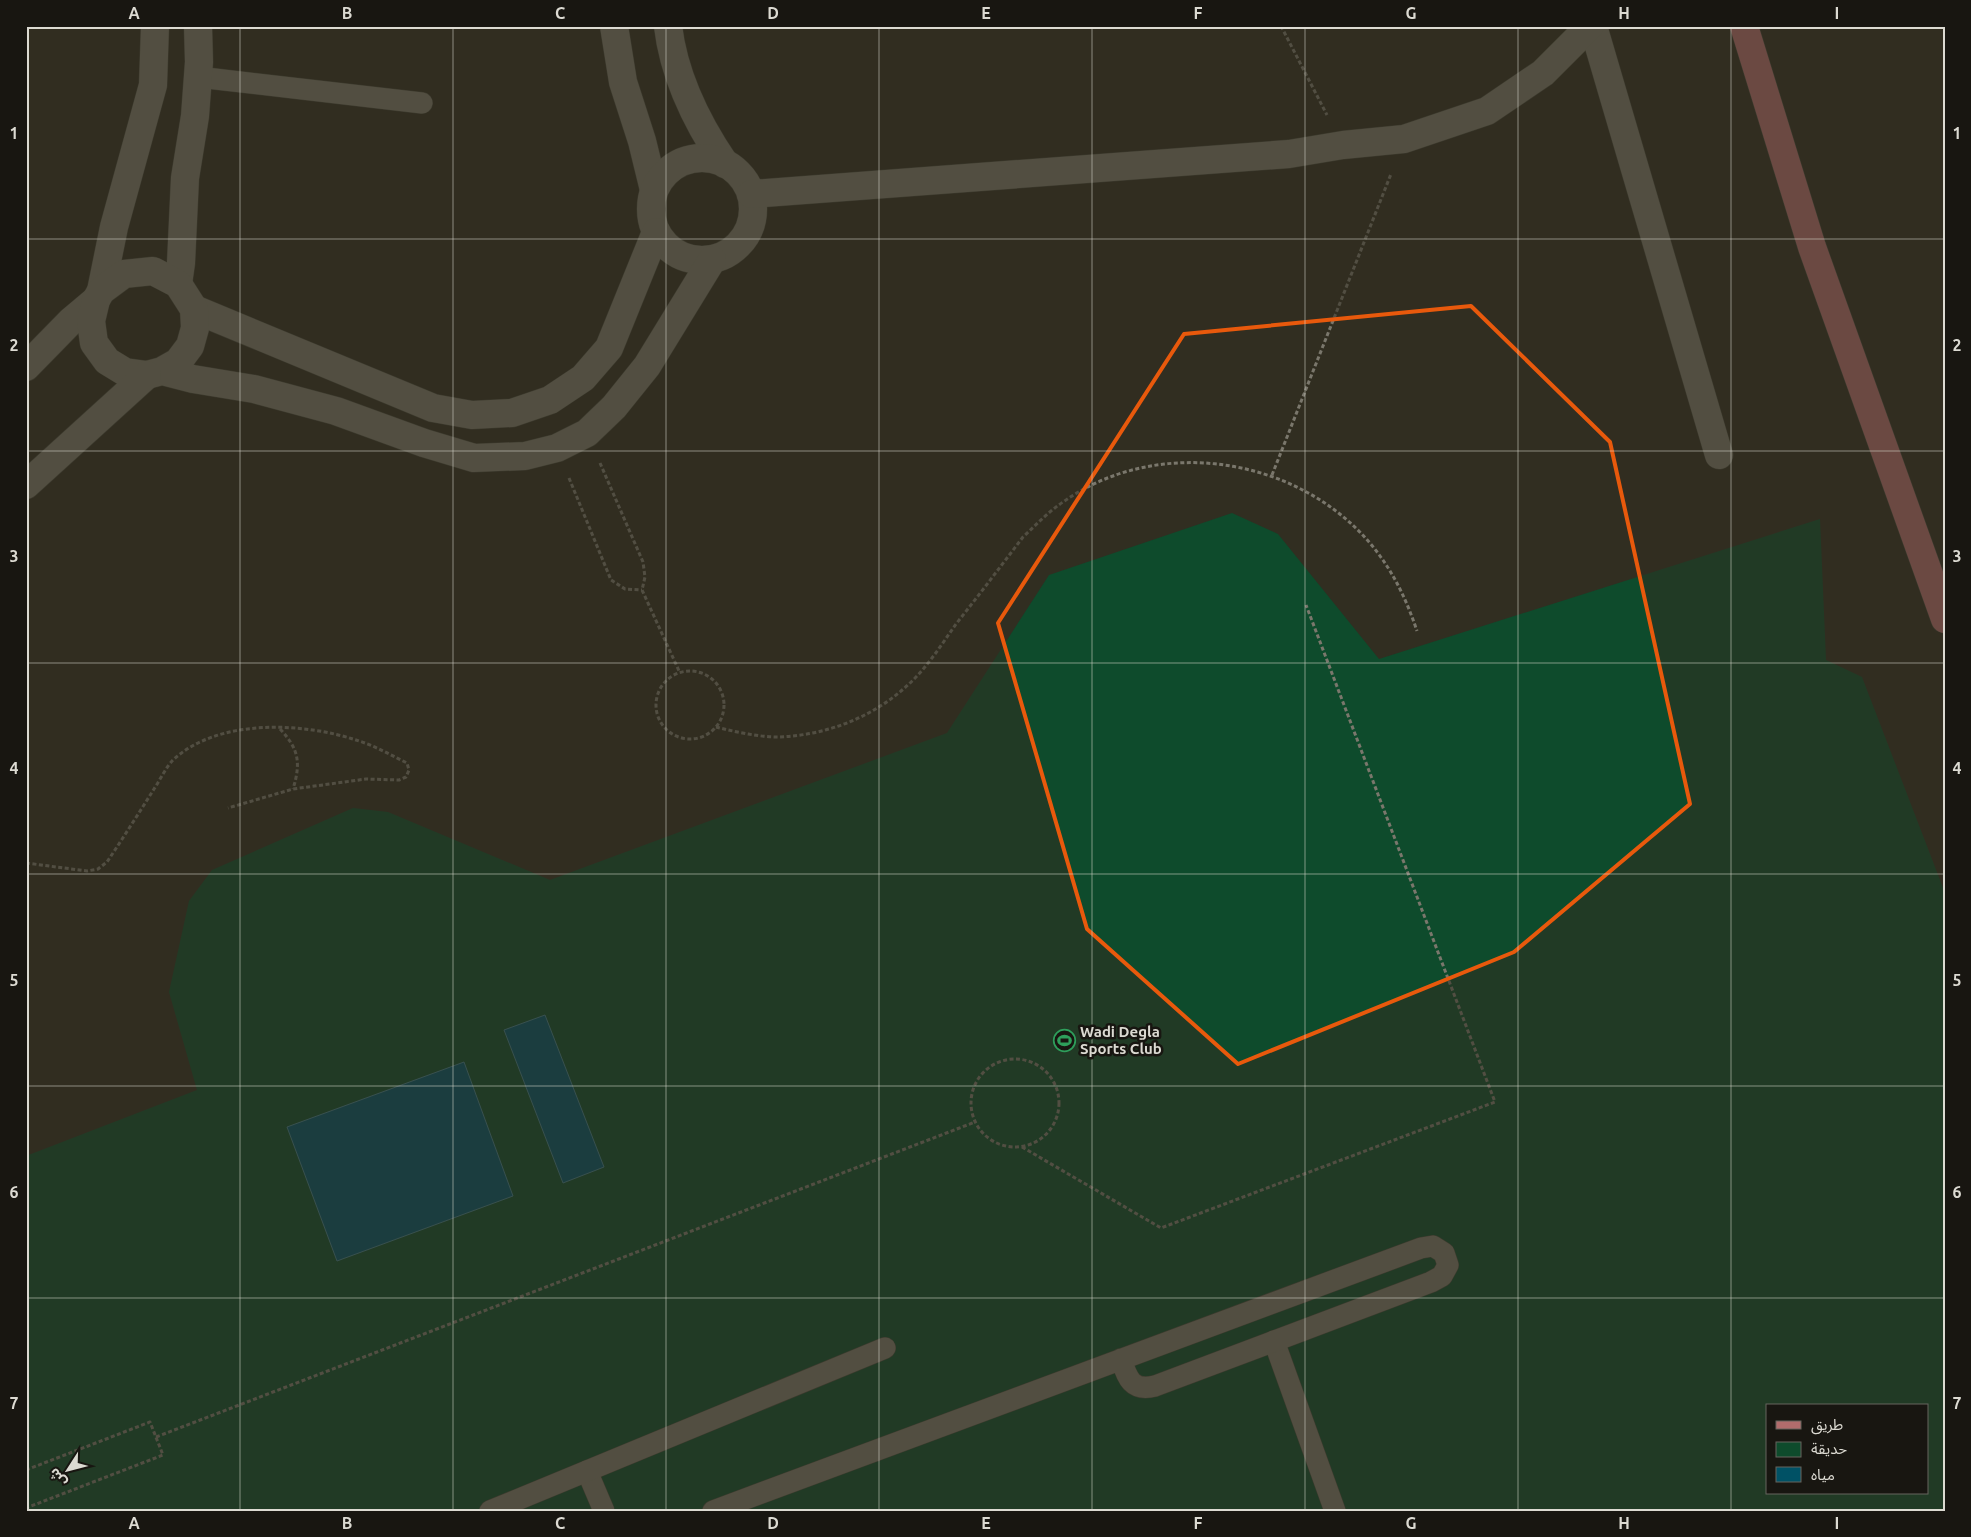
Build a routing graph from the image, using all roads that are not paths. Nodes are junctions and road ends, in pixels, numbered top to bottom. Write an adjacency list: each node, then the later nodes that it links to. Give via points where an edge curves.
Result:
1 (155, 26): 15 (street, via 153,84)
2 (198, 26): 7 (street)
3 (614, 26): 10 (street, via 623,82)
4 (668, 26): 9 (street, via 690,103)
5 (1591, 26): 11 (street, via 1544,73 1486,111 1404,139 1289,154); 19 (street)
6 (1744, 26): 21 (main road, via 1812,247)
7 (198, 77): 8 (lane); 14 (street, via 184,178)
8 (422, 103)
9 (725, 164): 10 (street, via 705,158 684,161 671,168); 11 (street, via 745,182)
10 (654, 190): 12 (street, via 651,204)
11 (751, 194): 13 (street, via 754,211 750,228 728,254)
12 (656, 232): 13 (street, via 679,255 695,260); 16 (street, via 609,348 582,378 550,400 512,413 472,415 433,408)
13 (712, 260): 18 (street, via 647,366 614,406 587,433 557,448 525,456 474,458 336,411 254,389)
14 (178, 284): 15 (street, via 153,271 124,274); 16 (street)
15 (98, 295): 17 (street); 18 (street, via 91,321 94,342 107,360 125,372)
16 (194, 309): 18 (street, via 195,328 190,346 178,362)
17 (26, 367)
18 (154, 373): 20 (street)
19 (1719, 455)
20 (26, 485)
21 (1945, 619)
22 (1274, 1341): 24 (lane, via 1146,1388 1137,1387 1130,1381); 24 (lane, via 1442,1276 1448,1265 1444,1253 1433,1246 1421,1248); 29 (lane)
23 (885, 1348): 25 (lane)
24 (1121, 1359): 28 (lane)
25 (587, 1471): 26 (lane); 27 (lane)
26 (490, 1511)
27 (604, 1511)
28 (713, 1511)
29 (1336, 1511)

